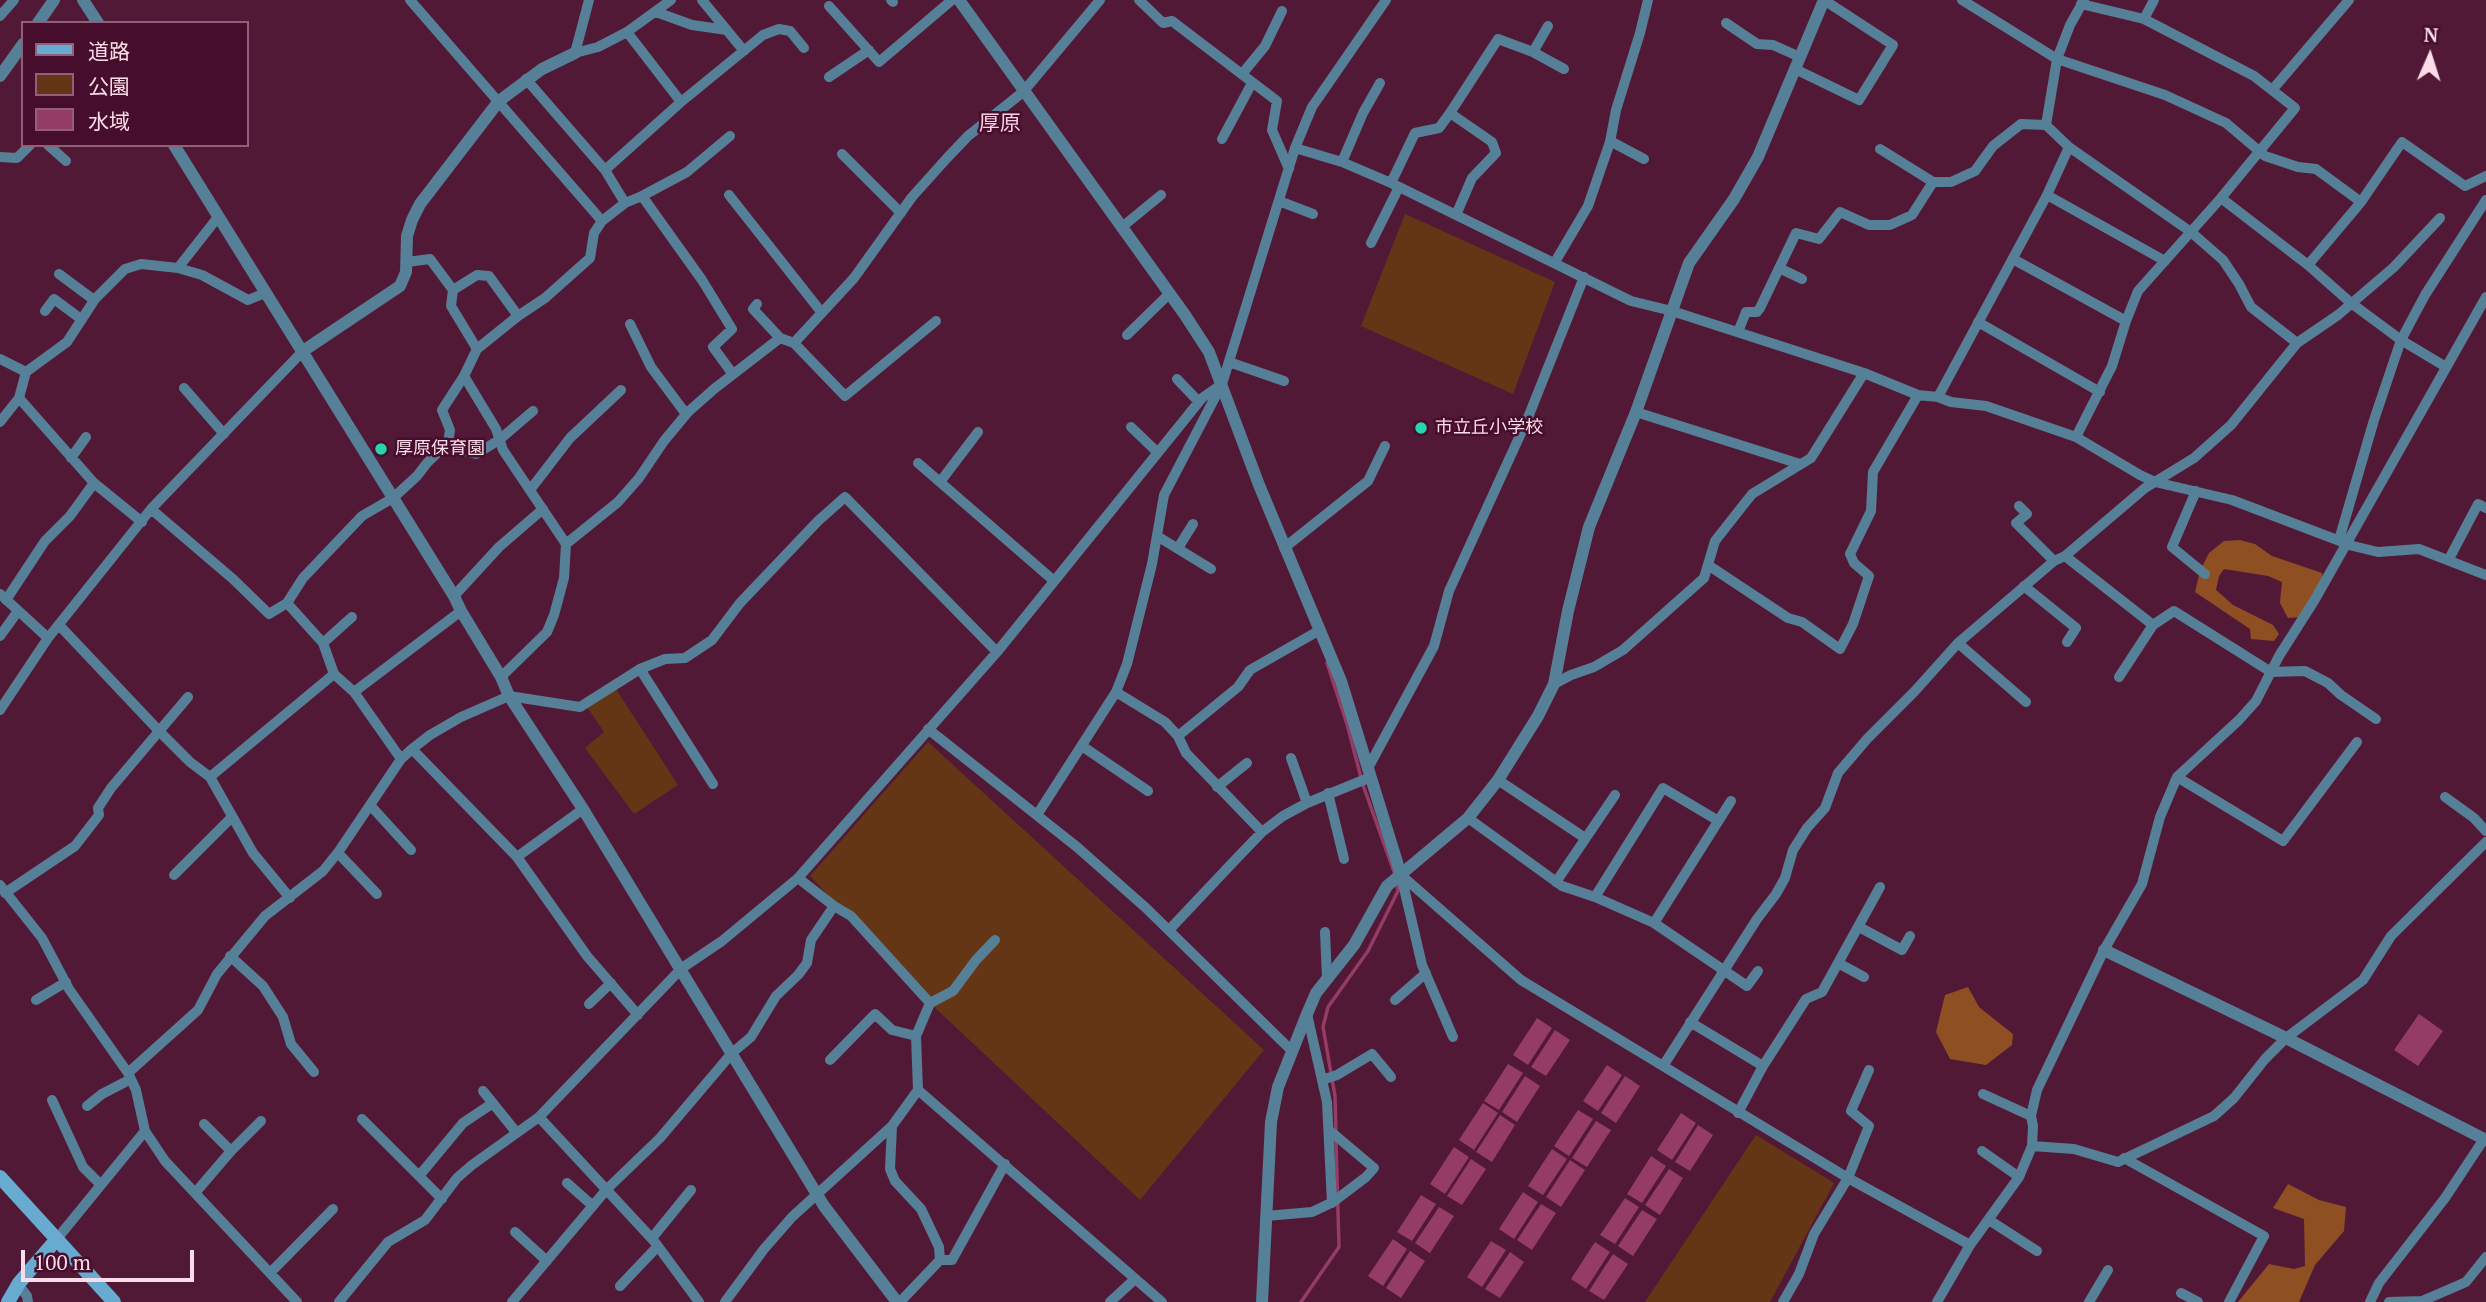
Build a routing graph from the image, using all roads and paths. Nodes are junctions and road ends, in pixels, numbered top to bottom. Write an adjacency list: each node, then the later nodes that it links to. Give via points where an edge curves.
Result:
1 (14, 0): 24 (street)
2 (54, 0): 26 (street)
3 (83, 0): 27 (street)
4 (410, 0): 49 (street)
5 (589, 0): 37 (street)
6 (671, 0): 22 (street)
7 (702, 0): 30 (street)
8 (952, 0): 34 (street, via 879,62)
9 (959, 0): 48 (street)
10 (1139, 0): 41 (street, via 1163,23 1172,21)
11 (1386, 0): 60 (street, via 1312,107)
12 (1647, 0): 55 (street)
13 (1824, 0): 39 (street); 39 (street, via 1893,45 1859,100)
14 (1962, 0): 23 (street)
15 (1988, 0): 23 (street)
16 (2154, 0): 25 (street)
17 (2349, 0): 47 (street)
18 (1098, 1): 48 (street)
19 (2083, 2): 25 (street); 38 (street)
20 (829, 6): 34 (street)
21 (1282, 11): 41 (street, via 1265,46)
22 (656, 12): 30 (street, via 692,25); 31 (street)
23 (1981, 12): 38 (street)
24 (0, 16)
25 (2144, 19): 47 (street)
26 (39, 21)
27 (97, 21)
28 (1726, 23): 39 (street, via 1757,44 1773,45)
29 (1548, 26): 36 (street)
30 (727, 30): 35 (street)
31 (627, 32): 37 (street); 50 (street)
32 (21, 47): 42 (street)
33 (804, 48): 35 (street, via 790,31 779,29)
34 (869, 50): 43 (street)
35 (744, 51): 50 (street)
36 (1533, 52): 40 (street); 51 (street, via 1498,39)
37 (575, 53): 44 (street)
38 (2057, 59): 52 (street); 62 (street, via 2165,95 2226,123)
39 (1797, 63): 109 (street, via 1758,157 1689,263)
40 (1564, 69)
41 (1242, 75): 45 (street)
42 (0, 76)
43 (829, 77)
44 (526, 79): 49 (street); 69 (street)
45 (1252, 83): 54 (street); 68 (street, via 1277,102 1272,130)
46 (1380, 83): 67 (street)
47 (2273, 89): 62 (street, via 2295,108)
48 (1023, 92): 82 (street, via 968,136); 88 (street)
49 (499, 101): 87 (street); 93 (street, via 420,204 410,228)
50 (681, 102): 69 (street)
51 (1450, 113): 72 (street, via 1439,128 1415,133); 84 (street, via 1492,142 1496,153 1472,178)
52 (2046, 125): 59 (street); 71 (street, via 2021,124 1993,146 1975,171 1951,182)
53 (730, 136): 76 (street, via 687,172)
54 (1222, 139)
55 (1611, 141): 65 (street); 94 (street, via 1588,206)
56 (28, 147): 64 (street, via 17,158)
57 (50, 147): 66 (street)
58 (175, 147): 85 (street)
59 (2069, 147): 75 (street); 89 (street)
60 (1295, 148): 67 (street); 68 (street)
61 (1881, 149): 71 (street)
62 (2260, 151): 77 (street); 79 (street, via 2298,167 2316,169)
63 (842, 154): 82 (street)
64 (0, 157)
65 (1644, 159)
66 (66, 162)
67 (1342, 162): 72 (street)
68 (1289, 169): 78 (street)
69 (605, 170): 80 (street)
70 (2486, 176): 79 (street, via 2465,186 2402,142)
71 (1933, 182): 97 (street, via 1912,215 1890,225 1869,225 1840,212 1819,239 1796,233)
72 (1395, 185): 84 (street); 90 (street)
73 (729, 195): 110 (street)
74 (1161, 195): 88 (street)
75 (2047, 195): 91 (street); 92 (street)
76 (642, 197): 80 (street); 129 (street, via 732,328 713,347)
77 (2221, 198): 89 (street); 95 (street)
78 (1279, 201): 83 (street); 126 (street)
79 (2361, 202): 95 (street)
80 (625, 203): 87 (street)
81 (2485, 203): 120 (street)
82 (901, 213): 110 (street)
83 (1313, 214)
84 (1457, 215): 94 (street)
85 (218, 217): 96 (street); 102 (street)
86 (2440, 218): 106 (street, via 2394,267)
87 (602, 221): 111 (street, via 594,233 590,258)
88 (1122, 227): 103 (street)
89 (2191, 232): 92 (street); 122 (street, via 2222,260 2251,307)
90 (1371, 243)
91 (2013, 259): 114 (street); 115 (street)
92 (2165, 261): 114 (street, via 2138,291)
93 (407, 262): 101 (street, via 430,260); 124 (street, via 400,286)
94 (1555, 262): 99 (street)
95 (2308, 265): 106 (street)
96 (178, 268): 102 (street, via 202,275 248,300); 105 (street, via 141,264 125,269)
97 (1779, 268): 100 (street); 117 (street, via 1760,308 1746,312)
98 (59, 274): 105 (street)
99 (1584, 278): 109 (street, via 1631,301); 221 (street, via 1527,420 1448,591 1434,646)
100 (1802, 279)
101 (453, 290): 111 (street, via 477,275 489,276); 123 (street, via 452,306)
102 (265, 293): 124 (street)
103 (1170, 293): 118 (street); 134 (street, via 1209,352)
104 (2486, 297): 127 (street)
105 (94, 300): 112 (street)
106 (2351, 303): 120 (street); 122 (street)
107 (757, 304): 119 (street, via 753,309)
108 (45, 311): 112 (street, via 54,299)
109 (1672, 311): 117 (street); 143 (street)
110 (822, 313): 121 (street)
111 (518, 316): 123 (street)
112 (81, 319): 128 (street, via 66,342)
113 (936, 321): 121 (street, via 845,396)
114 (2126, 321): 137 (street)
115 (1978, 322): 137 (street); 139 (street)
116 (630, 324): 144 (street, via 651,367)
117 (1738, 332): 130 (street)
118 (1128, 335)
119 (780, 338): 121 (street); 129 (street)
120 (2401, 340): 127 (street); 171 (street)
121 (793, 343)
122 (2297, 343): 159 (street, via 2231,425 2194,458)
123 (477, 349): 131 (street)
124 (303, 351): 148 (street); 163 (street)
125 (0, 359): 128 (street)
126 (1229, 362): 133 (street); 134 (street)
127 (2446, 367): 171 (street)
128 (26, 372): 140 (street)
129 (732, 373): 144 (street)
130 (1864, 373): 138 (street); 157 (street, via 1811,458)
131 (464, 376): 151 (street); 152 (street, via 442,410 450,430)
132 (1177, 379): 141 (street)
133 (1284, 381)
134 (1222, 384): 141 (street); 170 (street, via 1164,495); 174 (street)
135 (184, 388): 148 (street)
136 (621, 390): 161 (street, via 562,448)
137 (2100, 392): 150 (street)
138 (1918, 395): 139 (street); 178 (street, via 1873,471 1871,511 1850,555 1869,576 1840,649)
139 (1938, 397): 150 (street, via 1986,406)
140 (19, 398): 145 (street); 155 (street)
141 (1198, 401): 154 (street)
142 (533, 411): 151 (street)
143 (1636, 412): 157 (street); 204 (street, via 1589,527)
144 (686, 414): 172 (street, via 618,502)
145 (0, 422)
146 (1131, 427): 154 (street)
147 (978, 432): 158 (street)
148 (224, 434): 166 (street)
149 (86, 437): 155 (street)
150 (2076, 437): 159 (street)
151 (499, 440): 152 (street, via 476,454); 161 (street)
152 (444, 446): 163 (street)
153 (1385, 446): 174 (street, via 1368,481)
154 (1157, 452): 182 (street)
155 (71, 458): 160 (street)
156 (918, 463): 158 (street)
157 (1800, 464): 178 (street, via 1752,494 1715,541)
158 (940, 482): 182 (street)
159 (2155, 482): 162 (street); 175 (street)
160 (93, 483): 168 (street); 185 (street)
161 (530, 490): 167 (street)
162 (2196, 491): 171 (street); 180 (street, via 2172,547)
163 (393, 498): 184 (street); 186 (street, via 362,516 303,578)
164 (2019, 506): 177 (street, via 2027,514 2016,523)
165 (2486, 508): 176 (street, via 2478,504)
166 (151, 509): 168 (street); 186 (street, via 268,614)
167 (543, 509): 172 (street); 184 (street, via 499,547)
168 (142, 522): 190 (street)
169 (1192, 524): 173 (street)
170 (1157, 536): 173 (street); 206 (street, via 1127,664)
171 (2342, 541): 176 (street, via 2378,552 2419,549); 200 (street, via 2314,601)
172 (566, 544): 202 (street, via 564,578 547,632)
173 (1178, 548): 179 (street)
174 (1284, 548): 192 (street)
175 (2065, 556): 177 (street); 191 (street)
176 (2449, 559): 181 (street)
177 (2054, 561): 183 (street)
178 (1709, 565): 204 (street, via 1704,579 1623,649)
179 (1211, 569)
180 (2205, 574)
181 (2486, 575)
182 (1053, 580): 198 (street)
183 (2024, 586): 195 (street, via 2076,628); 197 (street)
184 (454, 596): 188 (street)
185 (3, 597): 187 (street)
186 (287, 603): 196 (street)
187 (18, 611): 193 (street); 194 (street)
188 (461, 611): 202 (street); 205 (street)
189 (352, 617): 196 (street)
190 (59, 625): 194 (street); 213 (street)
191 (2153, 625): 200 (street, via 2174,611); 203 (street)
192 (1320, 630): 214 (street, via 1250,670 1238,687); 221 (street, via 1341,681)
193 (0, 636)
194 (48, 638): 210 (street)
195 (2067, 642)
196 (323, 643): 201 (street)
197 (1958, 643): 209 (street); 267 (street, via 1838,773 1825,808 1793,850 1776,894)
198 (998, 652): 199 (street, via 845,497 740,603 712,640 685,658 665,659); 212 (street)
199 (640, 669): 207 (street, via 580,707); 225 (street)
200 (2271, 672): 211 (street, via 2305,671); 223 (street, via 2248,711)
201 (334, 674): 205 (street); 222 (street)
202 (501, 677): 207 (street)
203 (2119, 677)
204 (1554, 684): 224 (street)
205 (354, 692): 219 (street)
206 (1116, 692): 214 (street, via 1165,722); 216 (street)
207 (509, 696): 217 (street, via 461,717); 234 (street)
208 (188, 697): 213 (street)
209 (2026, 702)
210 (0, 710)
211 (2376, 719)
212 (928, 729): 235 (street); 249 (street)
213 (160, 732): 222 (street); 252 (street, via 111,788 98,808 99,815 75,846)
214 (1178, 736): 226 (street, via 1186,753)
215 (2357, 742): 223 (street, via 2283,841)
216 (1082, 746): 227 (street); 235 (street)
217 (412, 749): 219 (street); 245 (street)
218 (1291, 758): 232 (street)
219 (401, 759): 233 (street)
220 (1247, 763): 226 (street)
221 (1365, 776): 228 (street); 248 (street)
222 (210, 777): 236 (street)
223 (2177, 777): 263 (street, via 2160,817 2142,884)
224 (1498, 780): 237 (street); 241 (street)
225 (713, 784)
226 (1217, 787): 240 (street)
227 (1148, 791)
228 (1328, 793): 232 (street); 246 (street)
229 (1615, 795): 241 (street)
230 (2445, 797): 239 (street)
231 (1731, 800): 238 (street)
232 (1307, 803): 240 (street)
233 (370, 805): 243 (street); 244 (street)
234 (583, 809): 245 (street); 266 (street)
235 (1037, 815): 259 (street)
236 (232, 817): 247 (street); 255 (street, via 253,853)
237 (1468, 818): 248 (street); 250 (street)
238 (1717, 820): 254 (street, via 1663,788); 257 (street)
239 (2486, 831)
240 (1262, 832): 259 (street)
241 (1585, 838): 250 (street)
242 (2486, 842): 283 (street, via 2391,936 2363,980)
243 (411, 850)
244 (338, 853): 253 (street); 255 (street)
245 (517, 857): 273 (street)
246 (1344, 859)
247 (174, 875)
248 (1400, 876): 269 (street); 271 (street, via 1387,886 1354,945); 287 (street, via 1521,980)
249 (797, 878): 256 (street); 266 (street)
250 (1556, 882): 254 (street)
251 (1880, 887): 258 (street)
252 (3, 889): 272 (street, via 42,938)
253 (377, 894)
254 (1595, 897): 257 (street)
255 (290, 898): 264 (street, via 265,916)
256 (834, 906): 276 (street, via 851,916); 285 (street, via 811,940 807,963 799,975 776,996 751,1037)
257 (1654, 923): 267 (street)
258 (1859, 927): 261 (street, via 1902,950); 265 (street)
259 (1169, 930): 284 (street)
260 (1325, 932): 271 (street)
261 (1910, 936)
262 (995, 940): 276 (street, via 953,991)
263 (2104, 950): 283 (street); 301 (street, via 2037,1090)
264 (230, 956): 290 (street, via 264,986 283,1017 291,1044); 291 (street, via 198,1010)
265 (1838, 963): 270 (street); 288 (street, via 1822,992 1806,999)
266 (682, 968): 278 (street); 285 (street)
267 (1723, 971): 268 (street, via 1747,986); 280 (street)
268 (1758, 971)
269 (1426, 973): 275 (street); 282 (street)
270 (1864, 977)
271 (1327, 979): 279 (street)
272 (66, 982): 274 (street); 291 (street)
273 (611, 984): 277 (street); 278 (street)
274 (36, 1000)
275 (1395, 1000)
276 (930, 1003): 281 (street)
277 (589, 1004)
278 (638, 1014): 302 (street)
279 (1307, 1014): 284 (street); 293 (street)
280 (1690, 1022): 287 (street); 288 (street)
281 (916, 1036): 286 (street, via 892,1030 875,1014); 294 (street)
282 (1453, 1037)
283 (2286, 1038): 310 (street); 314 (street, via 2214,1116)
284 (1292, 1051): 330 (street, via 1271,1122)
285 (732, 1053): 322 (street, via 660,1138); 325 (street)
286 (830, 1060)
287 (1663, 1066): 300 (street)
288 (1763, 1066): 300 (street)
289 (1870, 1070): 319 (street, via 1850,1111 1870,1126)
290 (314, 1072)
291 (129, 1076): 299 (street); 307 (street)
292 (1391, 1077): 293 (street, via 1372,1054)
293 (1323, 1079): 308 (street)
294 (918, 1090): 306 (street); 315 (street)
295 (483, 1091): 298 (street)
296 (1983, 1094): 301 (street)
297 (52, 1100): 321 (street, via 83,1167)
298 (493, 1103): 309 (street); 316 (street, via 463,1124)
299 (87, 1106)
300 (1738, 1112): 319 (street)
301 (2031, 1116): 311 (street)
302 (539, 1117): 309 (street); 322 (street)
303 (362, 1119): 316 (street)
304 (261, 1121): 312 (street)
305 (204, 1124): 312 (street)
306 (892, 1126): 325 (street); 338 (street, via 895,1181 921,1209 939,1247)
307 (145, 1131): 321 (street); 324 (street)
308 (1330, 1131): 327 (street); 327 (street, via 1374,1168)
309 (516, 1132): 326 (street, via 457,1178)
310 (2485, 1140): 363 (street, via 2379,1283)
311 (2032, 1146): 314 (street, via 2074,1149 2118,1162); 318 (street)
312 (231, 1151): 324 (street)
313 (1982, 1151): 318 (street)
314 (2124, 1158): 362 (street, via 2264,1236)
315 (1005, 1164): 338 (street, via 952,1260); 342 (street)
316 (419, 1176): 326 (street)
317 (0, 1177): 333 (main road)
318 (2019, 1177): 331 (street)
319 (1848, 1178): 335 (street); 358 (street, via 1814,1234)
320 (567, 1183): 328 (street)
321 (101, 1185): 333 (street)
322 (607, 1189): 328 (street); 334 (street)
323 (691, 1190): 334 (street)
324 (195, 1193): 341 (street)
325 (818, 1195): 353 (street, via 792,1217); 354 (street)
326 (442, 1199): 350 (street, via 425,1220 388,1242)
327 (1336, 1200): 330 (street, via 1312,1212)
328 (593, 1206): 339 (street)
329 (333, 1209): 341 (street)
330 (1266, 1216): 357 (street)
331 (1989, 1220): 335 (street); 336 (street)
332 (515, 1232): 339 (street)
333 (56, 1240): 343 (main road); 348 (main road)
334 (655, 1242): 344 (street); 352 (street)
335 (1970, 1245): 359 (street)
336 (2037, 1251)
337 (2486, 1257): 364 (street, via 2466,1282 2422,1301)
338 (940, 1260): 354 (street)
339 (547, 1261): 351 (street)
340 (2108, 1270): 360 (street)
341 (270, 1273): 349 (street)
342 (1135, 1279): 355 (street); 356 (street)
343 (18, 1284): 346 (main road); 347 (street)
344 (620, 1286)
345 (2181, 1293): 361 (street)
346 (8, 1302)
347 (28, 1302)
348 (114, 1302)
349 (296, 1302)
350 (339, 1302)
351 (512, 1302)
352 (699, 1302)
353 (724, 1302)
354 (899, 1302)
355 (1110, 1302)
356 (1162, 1302)
357 (1262, 1302)
358 (1783, 1302)
359 (1937, 1302)
360 (2089, 1302)
361 (2198, 1302)
362 (2229, 1302)
363 (2370, 1302)
364 (2389, 1302)

